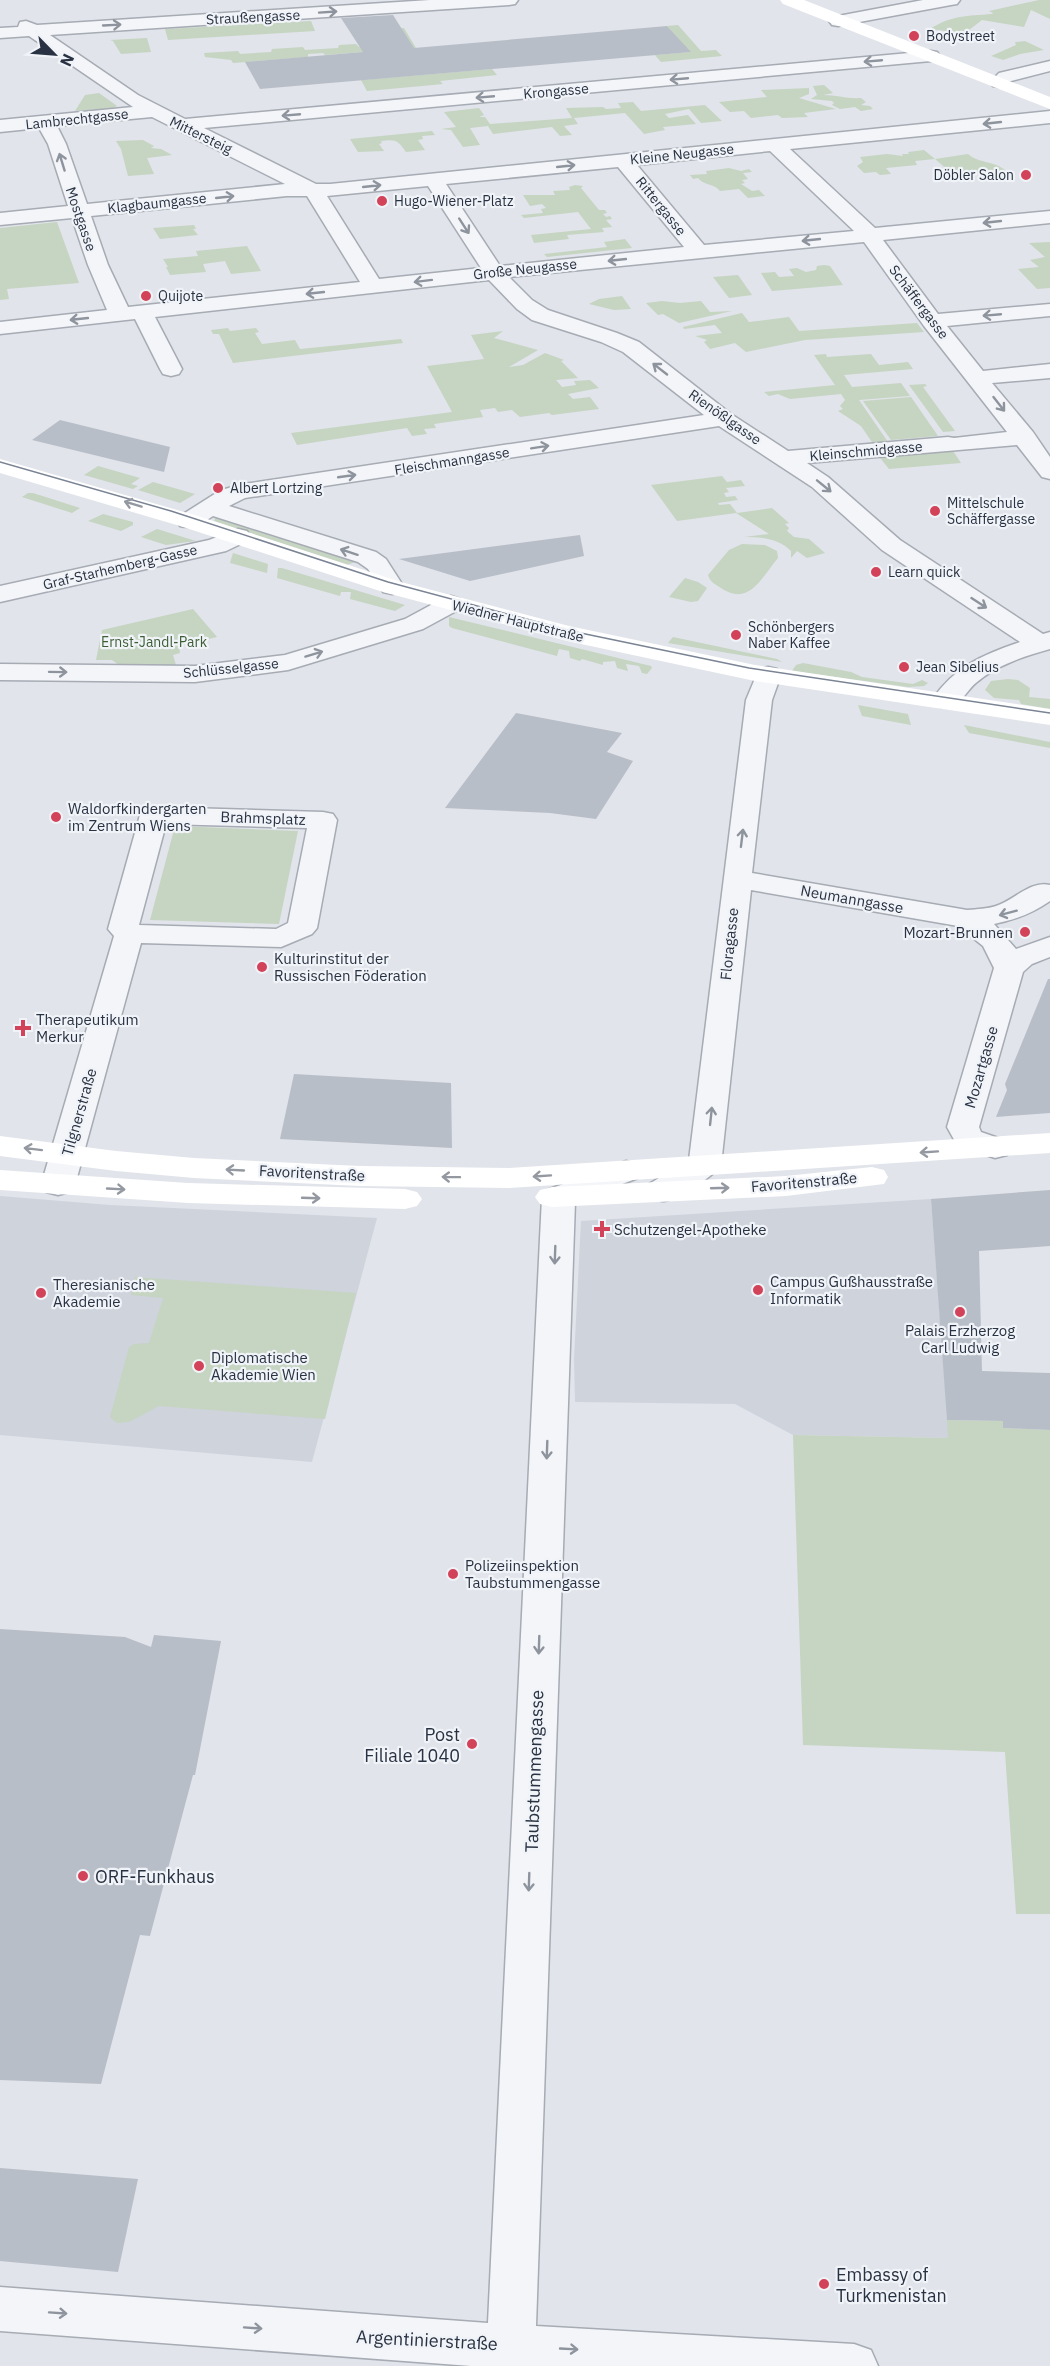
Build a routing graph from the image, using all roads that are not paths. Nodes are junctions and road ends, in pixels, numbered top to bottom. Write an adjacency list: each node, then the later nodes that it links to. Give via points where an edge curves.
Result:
1 (509, 0): 6 (street, Straußengasse, one-way to 1)
2 (789, 0): 5 (street)
3 (951, 0): 5 (street)
4 (9, 16): 6 (street, Mittersteig)
5 (838, 21): 8 (street)
6 (33, 30): 7 (street, Straußengasse); 12 (street, Mittersteig)
7 (0, 33)
8 (931, 56): 10 (street); 15 (street, Krongasse, one-way to 15)
9 (1050, 66): 10 (street)
10 (999, 82): 11 (street)
11 (1050, 103)
12 (153, 111): 14 (street, Lambrechtgasse); 15 (street, Mittersteig)
13 (1050, 117): 17 (street, Kleine Neugasse, one-way to 17)
14 (46, 122): 16 (street, Lambrechtgasse); 21 (street, Mostgasse, one-way to 14)
15 (180, 125): 20 (street, Mittersteig)
16 (0, 126)
17 (773, 144): 18 (street, Kleine Neugasse); 24 (street, Schäffergasse)
18 (623, 160): 19 (street, Kleine Neugasse, one-way to 18); 25 (street, Rittergasse)
19 (433, 179): 20 (street, Kleine Neugasse, one-way to 19); 26 (street, Rienößlgasse, one-way to 26)
20 (314, 191): 21 (street, Klagbaumgasse, one-way to 20, via 287,190); 27 (street)
21 (78, 211): 23 (street, Klagbaumgasse); 30 (street, Mostgasse)
22 (1050, 217): 24 (street, Große Neugasse, one-way to 24)
23 (0, 219)
24 (869, 234): 25 (street, Große Neugasse, one-way to 25); 31 (street, Schäffergasse)
25 (698, 251): 26 (street, Große Neugasse, one-way to 26)
26 (494, 272): 27 (street, Große Neugasse, one-way to 27); 36 (street, Rienößlgasse, one-way to 26, via 624,342 530,309)
27 (373, 286): 29 (street, Große Neugasse, one-way to 29)
28 (1050, 310): 31 (street, one-way to 31)
29 (142, 312): 30 (street, Große Neugasse); 33 (street)
30 (120, 314): 32 (street, Große Neugasse, one-way to 32)
31 (932, 321): 35 (street, Schäffergasse)
32 (0, 328)
33 (171, 369)
34 (1050, 371): 35 (street)
35 (979, 378): 37 (street, Schäffergasse, one-way to 37)
36 (723, 418): 38 (street, Rienößlgasse); 41 (street, Fleischmanngasse, one-way to 36, via 229,495 244,491)
37 (1025, 437): 38 (street, Kleinschmidgasse); 40 (street, Schäffergasse)
38 (784, 458): 46 (street, Rienößlgasse, one-way to 46, via 820,482 891,545)
39 (0, 466): 41 (street, Wiedner Hauptstraße, one-way to 39)
40 (1050, 472)
41 (199, 514): 42 (street, Wiedner Hauptstraße); 43 (street, one-way to 41, via 377,564 367,557)
42 (237, 536): 43 (street, Wiedner Hauptstraße); 44 (street, Graf-Starhemberg-Gasse, via 217,546)
43 (392, 587): 45 (street, Wiedner Hauptstraße)
44 (0, 594)
45 (451, 604): 47 (street, Schlüsselgasse, one-way to 45, via 195,675 288,662 414,624); 48 (street, Wiedner Hauptstraße, via 615,644)
46 (1045, 642): 49 (street, via 978,666)
47 (0, 672)
48 (768, 675): 49 (street, Wiedner Hauptstraße); 51 (street, Floragasse, one-way to 48, via 759,700)
49 (945, 700): 50 (street, Wiedner Hauptstraße)
50 (1050, 717)
51 (736, 879): 53 (street, Neumanngasse); 62 (street, Floragasse, one-way to 51)
52 (1048, 892): 53 (street, one-way to 53, via 1018,910)
53 (967, 919): 56 (street, via 996,941)
54 (129, 934): 54 (street, Brahmsplatz, via 281,938 302,928 323,820 154,815 123,929); 60 (street, Tilgnerstraße)
55 (1050, 946): 56 (street)
56 (1009, 968): 59 (street, Mozartgasse, via 963,1127 968,1138)
57 (1050, 1143): 59 (street, Favoritenstraße)
58 (0, 1146): 60 (street, Favoritenstraße, one-way to 58)
59 (994, 1148): 62 (street, Favoritenstraße, one-way to 62)
60 (67, 1154): 63 (street, Favoritenstraße, one-way to 60, via 509,1178 360,1176 183,1167); 65 (street, Tilgnerstraße)
61 (1050, 1164): 66 (street, Favoritenstraße, one-way to 61, via 786,1186)
62 (705, 1165): 63 (street, Favoritenstraße); 66 (street)
63 (626, 1171): 67 (street, Favoritenstraße)
64 (0, 1180): 65 (street, Favoritenstraße)
65 (57, 1185): 67 (street, Favoritenstraße, one-way to 67, via 356,1199)
66 (662, 1191): 67 (street, Favoritenstraße)
67 (559, 1197): 69 (street, Taubstummengasse, one-way to 69)
68 (0, 2309): 69 (street, Argentinierstraße, one-way to 69)
69 (511, 2346): 70 (street, Argentinierstraße, one-way to 70)
70 (854, 2366)

